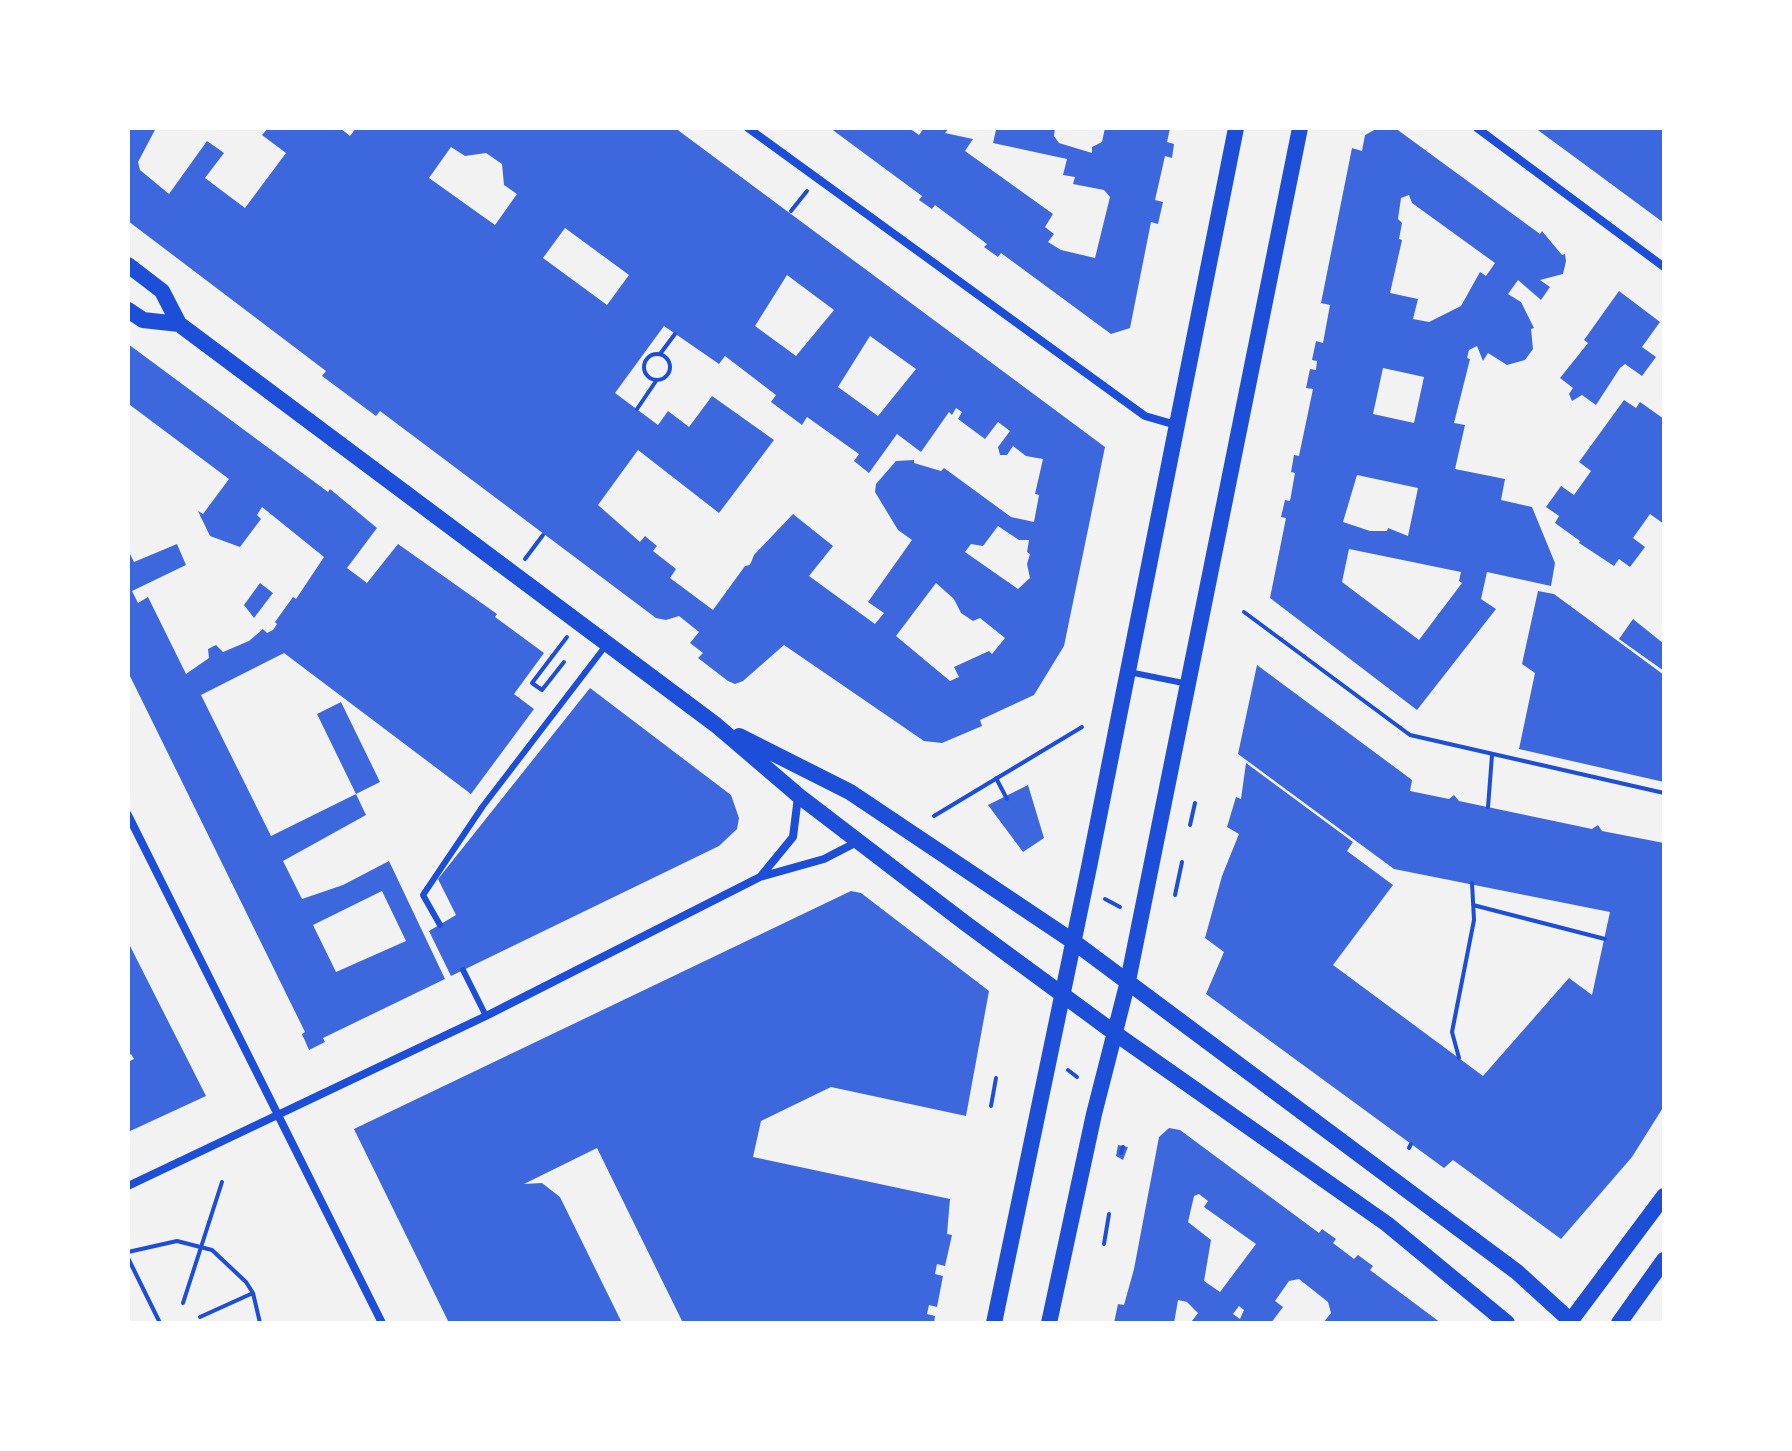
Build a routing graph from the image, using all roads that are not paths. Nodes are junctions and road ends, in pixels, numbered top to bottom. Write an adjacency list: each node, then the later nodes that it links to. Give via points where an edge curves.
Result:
1 (748, 128): 9 (street, via 1145,416)
2 (1236, 128): 9 (main road)
3 (1300, 128): 12 (main road)
4 (1477, 128): 6 (street)
5 (128, 265): 8 (main road, via 162,291)
6 (1664, 267)
7 (128, 310): 8 (main road, via 143,320)
8 (179, 324): 10 (main road)
9 (1176, 425): 11 (main road)
10 (607, 644): 13 (main road); 18 (lane, via 483,806 423,895)
11 (1129, 672): 12 (lane); 19 (main road)
12 (1188, 684): 21 (main road)
13 (716, 725): 14 (main road); 19 (main road, via 850,792)
14 (799, 796): 16 (main road); 17 (street, via 793,837)
15 (128, 815): 25 (street)
16 (858, 842): 17 (street, via 824,859); 22 (main road)
17 (760, 877): 23 (street)
18 (440, 925)
19 (1074, 942): 21 (main road); 22 (main road)
20 (463, 970): 23 (lane)
21 (1128, 981): 24 (main road); 29 (main road, via 1505,1263)
22 (1063, 995): 24 (main road); 31 (main road)
23 (486, 1016): 25 (street)
24 (1116, 1034): 32 (main road); 33 (main road, via 1387,1224)
25 (278, 1114): 26 (street); 30 (street)
26 (128, 1186)
27 (1664, 1196): 29 (main road)
28 (1664, 1260): 34 (main road)
29 (1571, 1322)
30 (382, 1323)
31 (994, 1323)
32 (1049, 1323)
33 (1507, 1323)
34 (1619, 1323)

